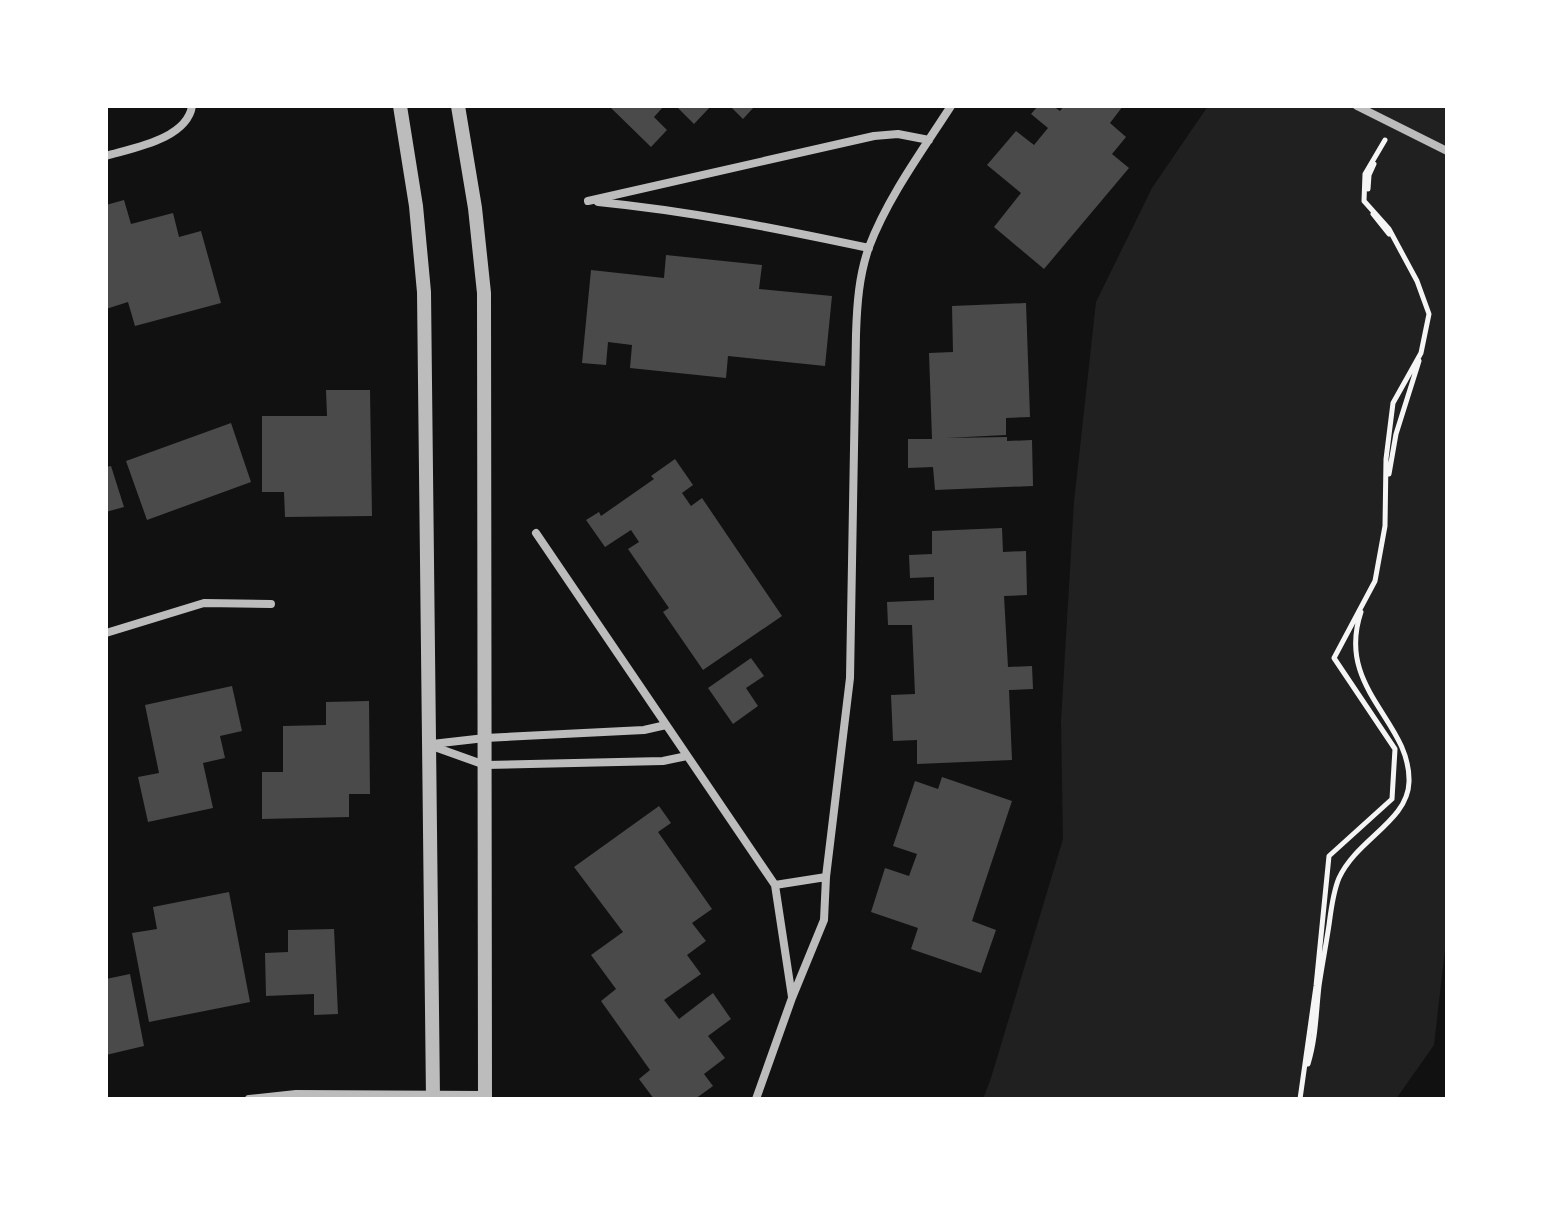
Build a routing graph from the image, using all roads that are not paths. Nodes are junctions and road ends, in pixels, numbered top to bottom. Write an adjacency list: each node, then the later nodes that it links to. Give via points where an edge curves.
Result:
1 (192, 106): 8 (street, via 166,138)
2 (400, 106): 15 (street, via 424,292)
3 (458, 106): 14 (street, via 484,293)
4 (951, 106): 6 (street)
5 (1357, 106): 7 (street)
6 (929, 140): 9 (street); 9 (street, via 874,136 588,201 729,219)
7 (1447, 151)
8 (106, 156)
9 (869, 248): 18 (street, via 856,334 850,678)
10 (536, 533): 13 (street)
11 (271, 604): 12 (street, via 204,603)
12 (106, 633)
13 (666, 725): 14 (street); 16 (street)
14 (485, 738): 15 (street); 17 (street)
15 (428, 745): 17 (street); 21 (street)
16 (687, 756): 17 (street); 19 (street)
17 (485, 765): 22 (street)
18 (826, 877): 19 (street); 20 (street, via 824,920)
19 (775, 885): 20 (street)
20 (792, 998): 24 (street)
21 (432, 1096): 22 (street); 23 (street, via 296,1094)
22 (485, 1097)
23 (249, 1099)
24 (756, 1099)

